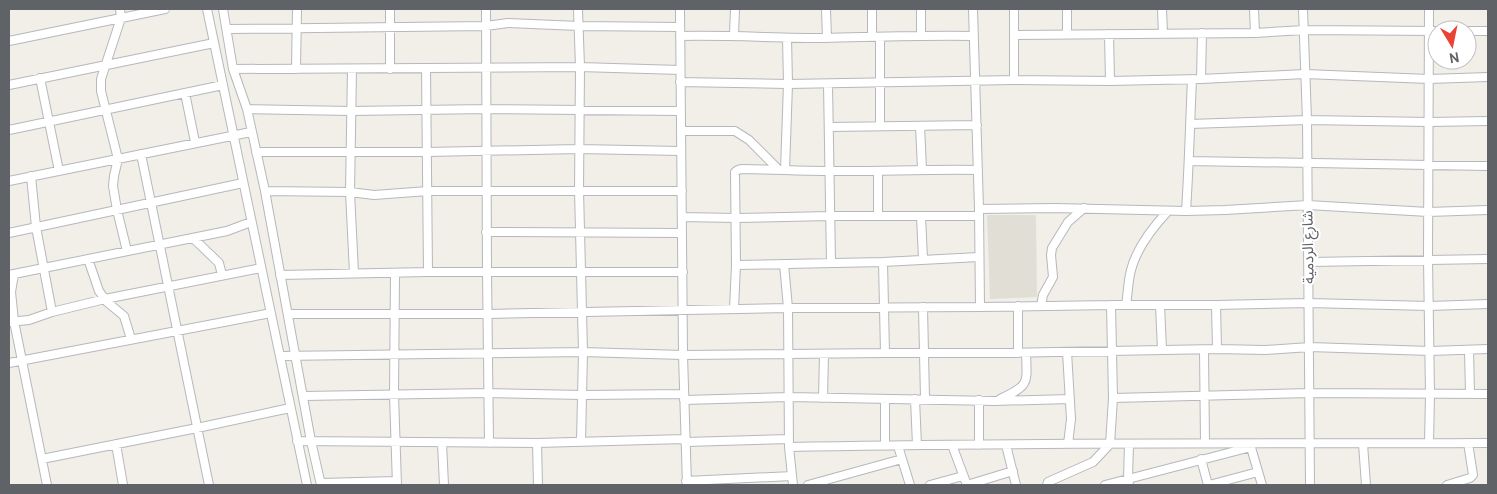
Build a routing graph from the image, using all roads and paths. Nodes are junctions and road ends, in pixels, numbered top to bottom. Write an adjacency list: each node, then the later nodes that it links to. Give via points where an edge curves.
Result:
1 (120, 9): 20 (street)
2 (165, 9): 20 (street)
3 (207, 9): 43 (street)
4 (223, 9): 26 (street)
5 (297, 9): 23 (street)
6 (390, 9): 24 (street)
7 (486, 9): 21 (street)
8 (578, 9): 22 (street)
9 (680, 9): 25 (street)
10 (734, 9): 34 (street)
11 (826, 9): 41 (street)
12 (872, 9): 39 (street)
13 (921, 9): 35 (street)
14 (973, 9): 38 (street)
15 (1014, 9): 36 (street)
16 (1067, 9): 30 (street)
17 (1162, 9): 32 (street)
18 (1254, 9): 29 (street)
19 (1303, 9): 27 (street, شارع الردمية)
20 (121, 18): 42 (street); 44 (street)
21 (486, 26): 22 (street, via 508,23); 24 (street); 47 (street)
22 (579, 26): 25 (street); 45 (street)
23 (297, 27): 24 (street); 26 (street); 48 (street)
24 (390, 27): 50 (street)
25 (680, 27): 37 (street)
26 (226, 29): 51 (street)
27 (1304, 30): 28 (street); 29 (street); 54 (street, شارع الردمية)
28 (1427, 31)
29 (1254, 33): 33 (street)
30 (1067, 34): 31 (street); 36 (street)
31 (1109, 34): 32 (street); 62 (street)
32 (1162, 34): 33 (street)
33 (1202, 34): 57 (street)
34 (734, 35): 37 (street); 40 (street)
35 (921, 35): 38 (street); 39 (street)
36 (1014, 35): 60 (street)
37 (680, 36): 52 (street)
38 (974, 36): 59 (street)
39 (876, 37): 41 (street); 64 (street)
40 (787, 38): 41 (street); 65 (street)
41 (827, 38)
42 (9, 41)
43 (214, 43): 44 (street); 68 (street)
44 (106, 64): 56 (street); 72 (street, via 101,79)
45 (580, 67): 47 (street); 52 (street); 74 (street)
46 (426, 68): 47 (street); 50 (street); 73 (street)
47 (487, 68): 71 (street)
48 (296, 69): 49 (street); 51 (street)
49 (352, 69): 50 (street); 75 (street)
50 (390, 69)
51 (233, 70): 70 (street)
52 (680, 70): 63 (street)
53 (1430, 70): 58 (street)
54 (1305, 74): 57 (street); 58 (street); 77 (street, شارع الردمية)
55 (1488, 77): 58 (street)
56 (40, 78): 67 (street); 79 (street)
57 (1201, 79): 61 (street)
58 (1429, 79): 80 (street)
59 (975, 80): 60 (street); 64 (street); 82 (street)
60 (1014, 80): 62 (street)
61 (1192, 80): 62 (street); 81 (street)
62 (1110, 81)
63 (680, 82): 65 (street); 76 (street)
64 (880, 82): 66 (street); 83 (street)
65 (788, 84): 66 (street); 104 (street)
66 (828, 84): 85 (street)
67 (9, 85)
68 (223, 85): 69 (street); 89 (street)
69 (185, 93): 72 (street); 90 (street)
70 (247, 109): 75 (street); 88 (street)
71 (486, 109): 73 (street); 74 (street); 92 (street)
72 (105, 110): 79 (street); 98 (street)
73 (427, 110): 75 (street); 96 (street)
74 (581, 110): 76 (street); 91 (street)
75 (351, 111): 95 (street)
76 (681, 111): 87 (street)
77 (1307, 120): 80 (street); 81 (street); 100 (street, شارع الردمية)
78 (1488, 120): 80 (street)
79 (49, 122): 86 (street); 106 (street)
80 (1429, 122): 101 (street)
81 (1190, 124): 99 (street)
82 (976, 125): 84 (street); 105 (street)
83 (880, 126): 84 (street); 85 (street)
84 (920, 126): 103 (street)
85 (829, 127): 107 (street)
86 (9, 130)
87 (681, 131): 93 (street); 104 (street, via 735,131)
88 (251, 132): 89 (street); 94 (street)
89 (233, 134): 90 (street); 111 (street)
90 (195, 142): 97 (street)
91 (580, 149): 92 (street); 93 (street); 112 (street)
92 (486, 150): 96 (street); 117 (street)
93 (681, 151): 115 (street)
94 (256, 152): 95 (street); 113 (street)
95 (350, 152): 96 (street); 116 (street)
96 (427, 152): 114 (street)
97 (141, 154): 98 (street); 118 (street)
98 (118, 159): 106 (street); 121 (street, via 114,176)
99 (1190, 161): 100 (street); 124 (street)
100 (1308, 163): 101 (street); 119 (street, شارع الردمية)
101 (1429, 166): 102 (street); 125 (street)
102 (1488, 166)
103 (922, 169): 105 (street); 108 (street)
104 (782, 170): 107 (street); 131 (street, via 735,172)
105 (978, 170): 126 (street)
106 (59, 171): 109 (street)
107 (829, 172): 108 (street); 127 (street)
108 (878, 172): 128 (street)
109 (31, 176): 110 (street); 133 (street)
110 (9, 181)
111 (243, 183): 118 (street); 132 (street)
112 (580, 190): 115 (street); 117 (street); 134 (street)
113 (265, 191): 116 (street); 161 (street)
114 (428, 191): 116 (street); 117 (street); 155 (street)
115 (682, 191): 130 (street)
116 (350, 192): 158 (street)
117 (487, 192): 135 (street)
118 (150, 203): 121 (street); 139 (street)
119 (1308, 206): 124 (street); 125 (street); 148 (street, شارع الردمية)
120 (1084, 208): 122 (street); 126 (street); 171 (street, via 1068,222 1052,248 1053,277)
121 (117, 210): 133 (street); 140 (street)
122 (1168, 210): 124 (street); 167 (street, via 1135,259)
123 (1488, 210): 125 (street)
124 (1186, 211)
125 (1428, 212): 144 (street)
126 (979, 213): 129 (street); 141 (street)
127 (830, 216): 128 (street); 131 (street); 146 (street)
128 (878, 216): 129 (street)
129 (921, 216): 143 (street)
130 (682, 217): 131 (street); 137 (street)
131 (736, 218): 150 (street)
132 (251, 222): 138 (street); 151 (street)
133 (36, 227): 136 (street); 152 (street)
134 (581, 231): 135 (street); 137 (street); 153 (street)
135 (486, 232): 156 (street)
136 (9, 233)
137 (682, 233): 157 (street)
138 (193, 238): 139 (street); 160 (street, via 219,263)
139 (159, 244): 140 (street); 162 (street)
140 (127, 251): 142 (street)
141 (979, 257): 143 (street); 174 (street)
142 (88, 259): 152 (street); 163 (street)
143 (924, 259): 147 (street)
144 (1428, 259): 145 (street); 148 (street); 172 (street)
145 (1488, 260)
146 (831, 262): 147 (street); 149 (street)
147 (882, 262): 176 (street)
148 (1309, 262): 164 (street, شارع الردمية)
149 (784, 264): 150 (street); 175 (street)
150 (736, 265): 177 (street)
151 (261, 268): 160 (street); 181 (street)
152 (43, 269): 159 (street); 179 (street)
153 (582, 271): 156 (street); 157 (street); 180 (street)
154 (396, 272): 155 (street); 158 (street); 183 (street)
155 (428, 272): 156 (street)
156 (487, 272): 184 (street)
157 (682, 272): 178 (street)
158 (354, 273): 161 (street)
159 (11, 275): 185 (street)
160 (222, 275): 162 (street)
161 (280, 275): 182 (street)
162 (168, 286): 163 (street); 186 (street)
163 (105, 299): 179 (street); 187 (street, via 124,316)
164 (1309, 303): 169 (street); 172 (street); 188 (street, شارع الردمية)
165 (1488, 304): 172 (street)
166 (1111, 305): 167 (street); 171 (street); 197 (street)
167 (1126, 305): 168 (street)
168 (1160, 305): 169 (street); 191 (street)
169 (1216, 305): 189 (street)
170 (1018, 306): 171 (street); 174 (street); 201 (street)
171 (1041, 306)
172 (1429, 306): 194 (street)
173 (923, 307): 174 (street); 176 (street); 200 (street)
174 (980, 307)
175 (788, 308): 176 (street); 177 (street); 204 (street)
176 (884, 308): 199 (street)
177 (734, 309): 178 (street)
178 (683, 311): 180 (street); 206 (street)
179 (52, 312): 185 (street)
180 (582, 312): 184 (street); 195 (street)
181 (271, 313): 186 (street); 207 (street)
182 (288, 314): 183 (street); 208 (street)
183 (396, 314): 184 (street); 203 (street)
184 (488, 314): 198 (street)
185 (11, 322): 209 (street)
186 (177, 330): 187 (street); 231 (street)
187 (131, 340): 209 (street)
188 (1310, 347): 189 (street); 194 (street); 212 (street, شارع الردمية)
189 (1217, 349): 192 (street)
190 (1488, 349): 193 (street)
191 (1162, 350): 192 (street); 197 (street)
192 (1204, 350): 219 (street)
193 (1469, 350): 194 (street); 214 (street)
194 (1430, 351): 213 (street)
195 (583, 352): 198 (street); 206 (street); 217 (street)
196 (1067, 352): 197 (street); 202 (street); 228 (street)
197 (1111, 352): 224 (street)
198 (488, 353): 203 (street); 211 (street)
199 (885, 353): 200 (street); 205 (street)
200 (924, 353): 201 (street); 226 (street)
201 (1018, 353): 202 (street)
202 (1026, 353): 229 (street, via 1024,384)
203 (395, 354): 208 (street); 216 (street)
204 (788, 354): 205 (street); 206 (street); 221 (street)
205 (824, 354): 222 (street)
206 (683, 355): 220 (street)
207 (280, 356): 208 (street); 230 (street)
208 (296, 356): 218 (street)
209 (22, 360): 210 (street); 258 (street)
210 (9, 363)
211 (488, 393): 216 (street); 217 (street); 236 (street)
212 (1310, 393): 213 (street); 219 (street); 238 (street, شارع الردمية)
213 (1430, 394): 214 (street); 242 (street)
214 (1470, 394): 215 (street)
215 (1488, 394)
216 (394, 395): 218 (street); 235 (street)
217 (583, 395): 220 (street); 237 (street)
218 (302, 396): 234 (street)
219 (1204, 396): 224 (street); 249 (street)
220 (684, 397): 221 (street); 233 (street)
221 (789, 398): 222 (street); 241 (street)
222 (823, 398): 223 (street)
223 (885, 398): 225 (street); 256 (street)
224 (1113, 398): 247 (street)
225 (916, 399): 226 (street); 251 (street)
226 (925, 399): 227 (street)
227 (979, 400): 229 (street); 253 (street)
228 (1070, 400): 229 (street); 246 (street)
229 (997, 401)
230 (290, 408): 231 (street); 232 (street)
231 (197, 428): 245 (street); 271 (street)
232 (297, 440): 234 (street); 272 (street)
233 (685, 440): 237 (street); 241 (street); 267 (street)
234 (311, 441): 235 (street); 268 (street)
235 (396, 441): 239 (street); 266 (street)
236 (489, 442): 239 (street); 240 (street)
237 (581, 442): 240 (street)
238 (1310, 442): 250 (street); 255 (street); 285 (street, شارع الردمية)
239 (442, 443): 273 (street)
240 (537, 443): 274 (street)
241 (789, 443): 256 (street); 263 (street)
242 (1429, 443): 243 (street); 250 (street)
243 (1468, 443): 244 (street); 287 (street, via 1473,475)
244 (1488, 443)
245 (116, 444): 258 (street); 270 (street)
246 (1068, 444): 247 (street); 254 (street)
247 (1110, 444): 248 (street); 281 (street, via 1092,462)
248 (1129, 444): 249 (street); 265 (street)
249 (1205, 444): 255 (street)
250 (1362, 444): 286 (street)
251 (917, 445): 252 (street); 257 (street)
252 (952, 445): 253 (street); 264 (street)
253 (979, 445): 254 (street)
254 (1006, 445): 261 (street)
255 (1250, 445): 260 (street); 262 (street)
256 (885, 446): 257 (street)
257 (898, 446): 259 (street)
258 (42, 459): 269 (street)
259 (902, 459): 276 (street); 277 (street)
260 (1201, 459): 265 (street); 283 (street)
261 (1013, 471): 279 (street); 280 (street)
262 (1258, 472): 283 (street); 284 (street)
263 (792, 476): 267 (street); 275 (street)
264 (963, 476): 278 (street); 279 (street)
265 (1129, 482): 282 (street)
266 (396, 483): 268 (street)
267 (686, 483)
268 (321, 484)
269 (47, 485)
270 (123, 485)
271 (209, 485)
272 (307, 485)
273 (444, 485)
274 (538, 485)
275 (793, 485)
276 (808, 485)
277 (910, 485)
278 (930, 485)
279 (967, 485)
280 (1016, 485)
281 (1047, 485)
282 (1105, 485)
283 (1209, 485)
284 (1262, 485)
285 (1310, 485)
286 (1366, 485)
287 (1447, 485)

